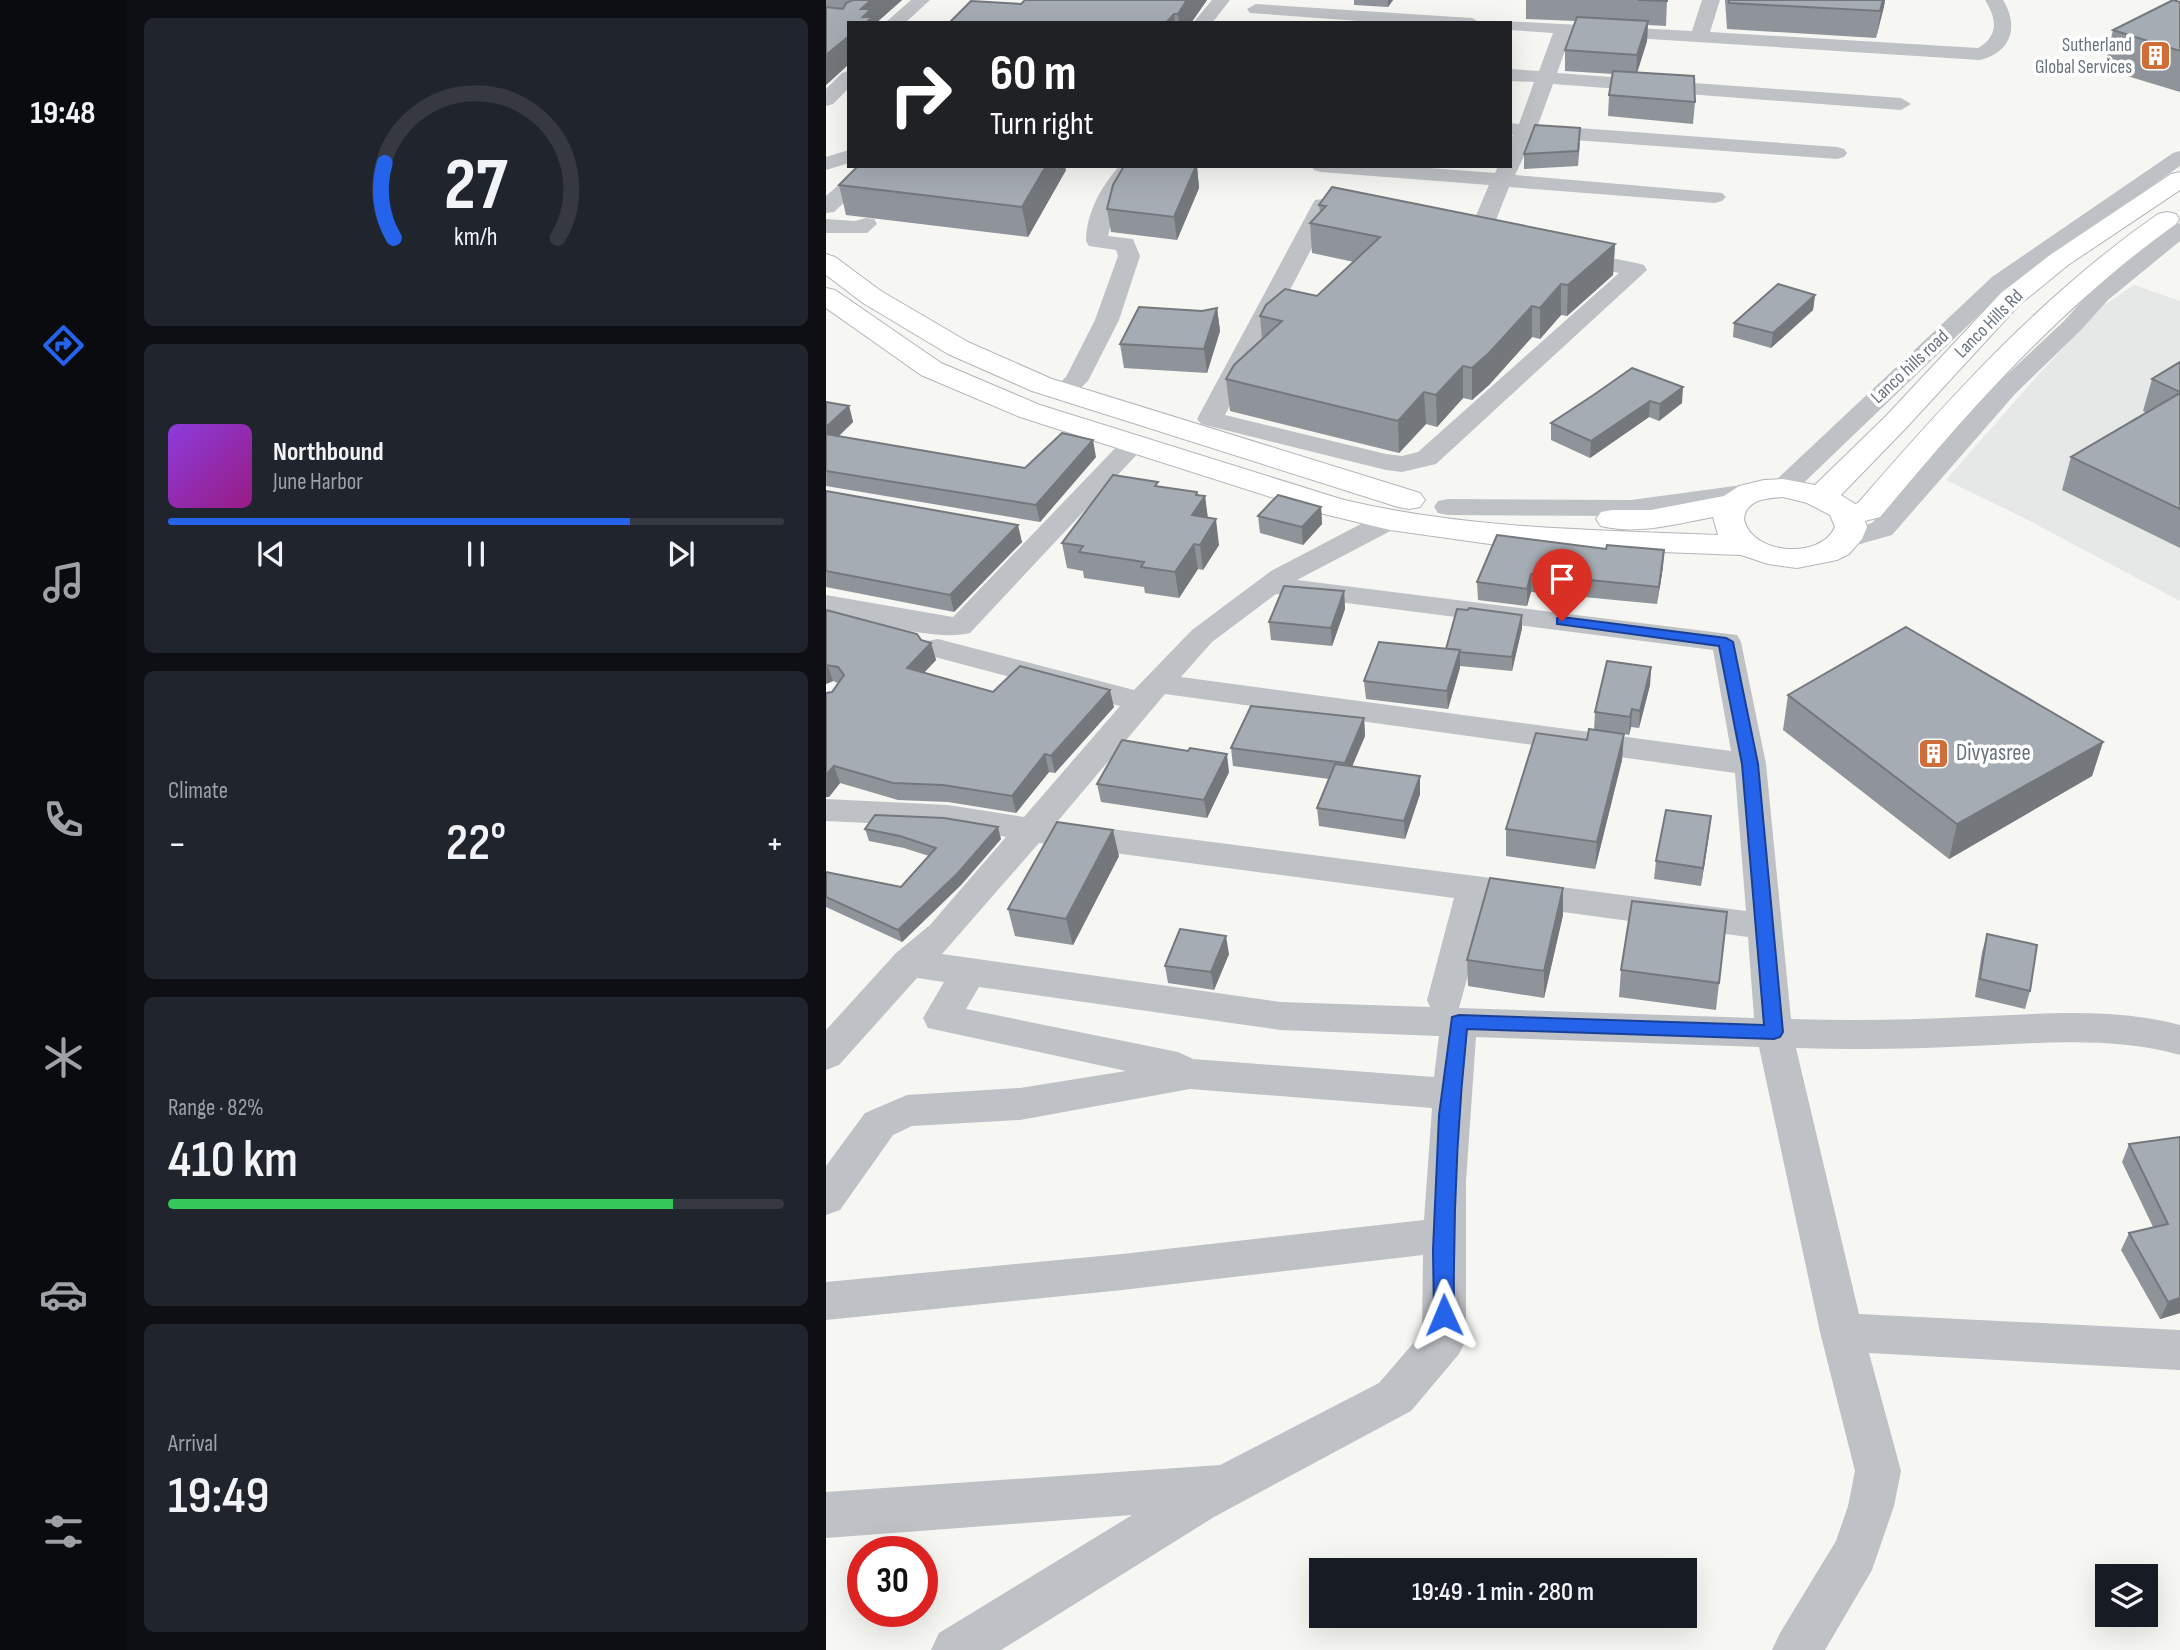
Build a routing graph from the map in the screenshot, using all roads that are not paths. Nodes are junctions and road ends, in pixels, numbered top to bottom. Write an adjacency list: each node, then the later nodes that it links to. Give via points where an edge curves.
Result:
1 (921, 0): 6 (street)
2 (1221, 0): 7 (street)
3 (1711, 0): 11 (street)
4 (1994, 0): 11 (street, via 2004,18 2002,32 1991,51 1980,54)
5 (1256, 9): 8 (street)
6 (896, 21)
7 (1204, 21)
8 (1441, 21)
9 (1512, 25): 10 (street)
10 (1564, 29): 11 (street); 14 (street)
11 (1699, 37)
12 (845, 69): 15 (street)
13 (1512, 75): 14 (street)
14 (1547, 78): 16 (street); 17 (street)
15 (826, 100)
16 (1901, 104)
17 (1518, 130): 18 (street); 19 (street)
18 (1512, 150)
19 (1836, 153)
20 (847, 157): 22 (street)
21 (2180, 157): 36 (street, Lanco hills road)
22 (826, 164)
23 (871, 168): 29 (street)
24 (1128, 168): 39 (street, via 1096,220 1097,241 1125,244 1129,256)
25 (1444, 168): 26 (street)
26 (1506, 169): 28 (street); 31 (street)
27 (2180, 179): 36 (main road, Lanco Hills Rd)
28 (1715, 197)
29 (826, 207)
30 (2180, 210): 34 (main road, Lanco Hills Rd)
31 (1485, 220)
32 (866, 224): 33 (street, via 859,228)
33 (826, 226)
34 (2166, 232): 47 (main road, Lanco Hills Rd, via 2081,282 1992,386)
35 (826, 262): 37 (main road)
36 (2036, 267): 44 (street, Lanco hills road, via 2000,282); 45 (main road, Lanco Hills Rd)
37 (879, 302): 38 (main road); 41 (main road, via 958,348)
38 (837, 304): 42 (main road, Lanco Hills Rd, via 931,369 1030,411)
39 (1107, 320): 40 (street); 41 (street, via 1076,381)
40 (1136, 321)
41 (1063, 391): 43 (main road)
42 (1134, 443): 46 (main road, Lanco Hills Rd, via 1335,508); 50 (street, via 1035,533 960,626)
43 (1290, 451): 43 (street, via 1210,419 1323,205 1636,270 1427,458 1402,464); 44 (main road, via 1414,502 1509,517 1651,519)
44 (1758, 494): 45 (main road); 48 (main road, via 1727,515 1728,527)
45 (1822, 496): 47 (main road, via 1838,505)
46 (1390, 520): 48 (main road, Lanco Hills Rd, via 1504,536); 49 (street)
47 (1846, 528): 48 (main road, Lanco Hills Rd, via 1834,550 1801,558 1763,554)
48 (1748, 547)
49 (1270, 585): 52 (street, via 1202,636); 53 (street, via 1726,642)
50 (826, 604)
51 (938, 648): 52 (street)
52 (1150, 693): 53 (street); 55 (street)
53 (1750, 764): 57 (street)
54 (826, 810): 55 (street, via 948,816)
55 (1032, 830): 56 (street); 58 (street, via 942,933)
56 (1474, 888): 57 (street); 60 (street)
57 (1763, 926): 61 (street)
58 (909, 963): 59 (street); 63 (street)
59 (969, 972): 60 (street, via 1280,1016); 64 (street, via 941,1018 1178,1067)
60 (1452, 1011): 61 (street); 65 (street)
61 (1774, 1032): 62 (street, via 1872,1036 2067,1027); 69 (street)
62 (2180, 1040)
63 (826, 1055)
64 (1177, 1073): 65 (street); 66 (street, via 1176,1078 1020,1104 907,1111 879,1124)
65 (1451, 1093): 67 (street)
66 (826, 1198)
67 (1444, 1235): 68 (street); 71 (street, via 1444,1340 1395,1397)
68 (826, 1301)
69 (1842, 1332): 70 (street); 74 (street, via 1878,1471 1856,1553)
70 (2180, 1350)
71 (1227, 1486): 72 (street); 73 (street)
72 (826, 1515)
73 (956, 1650)
74 (1797, 1650)

